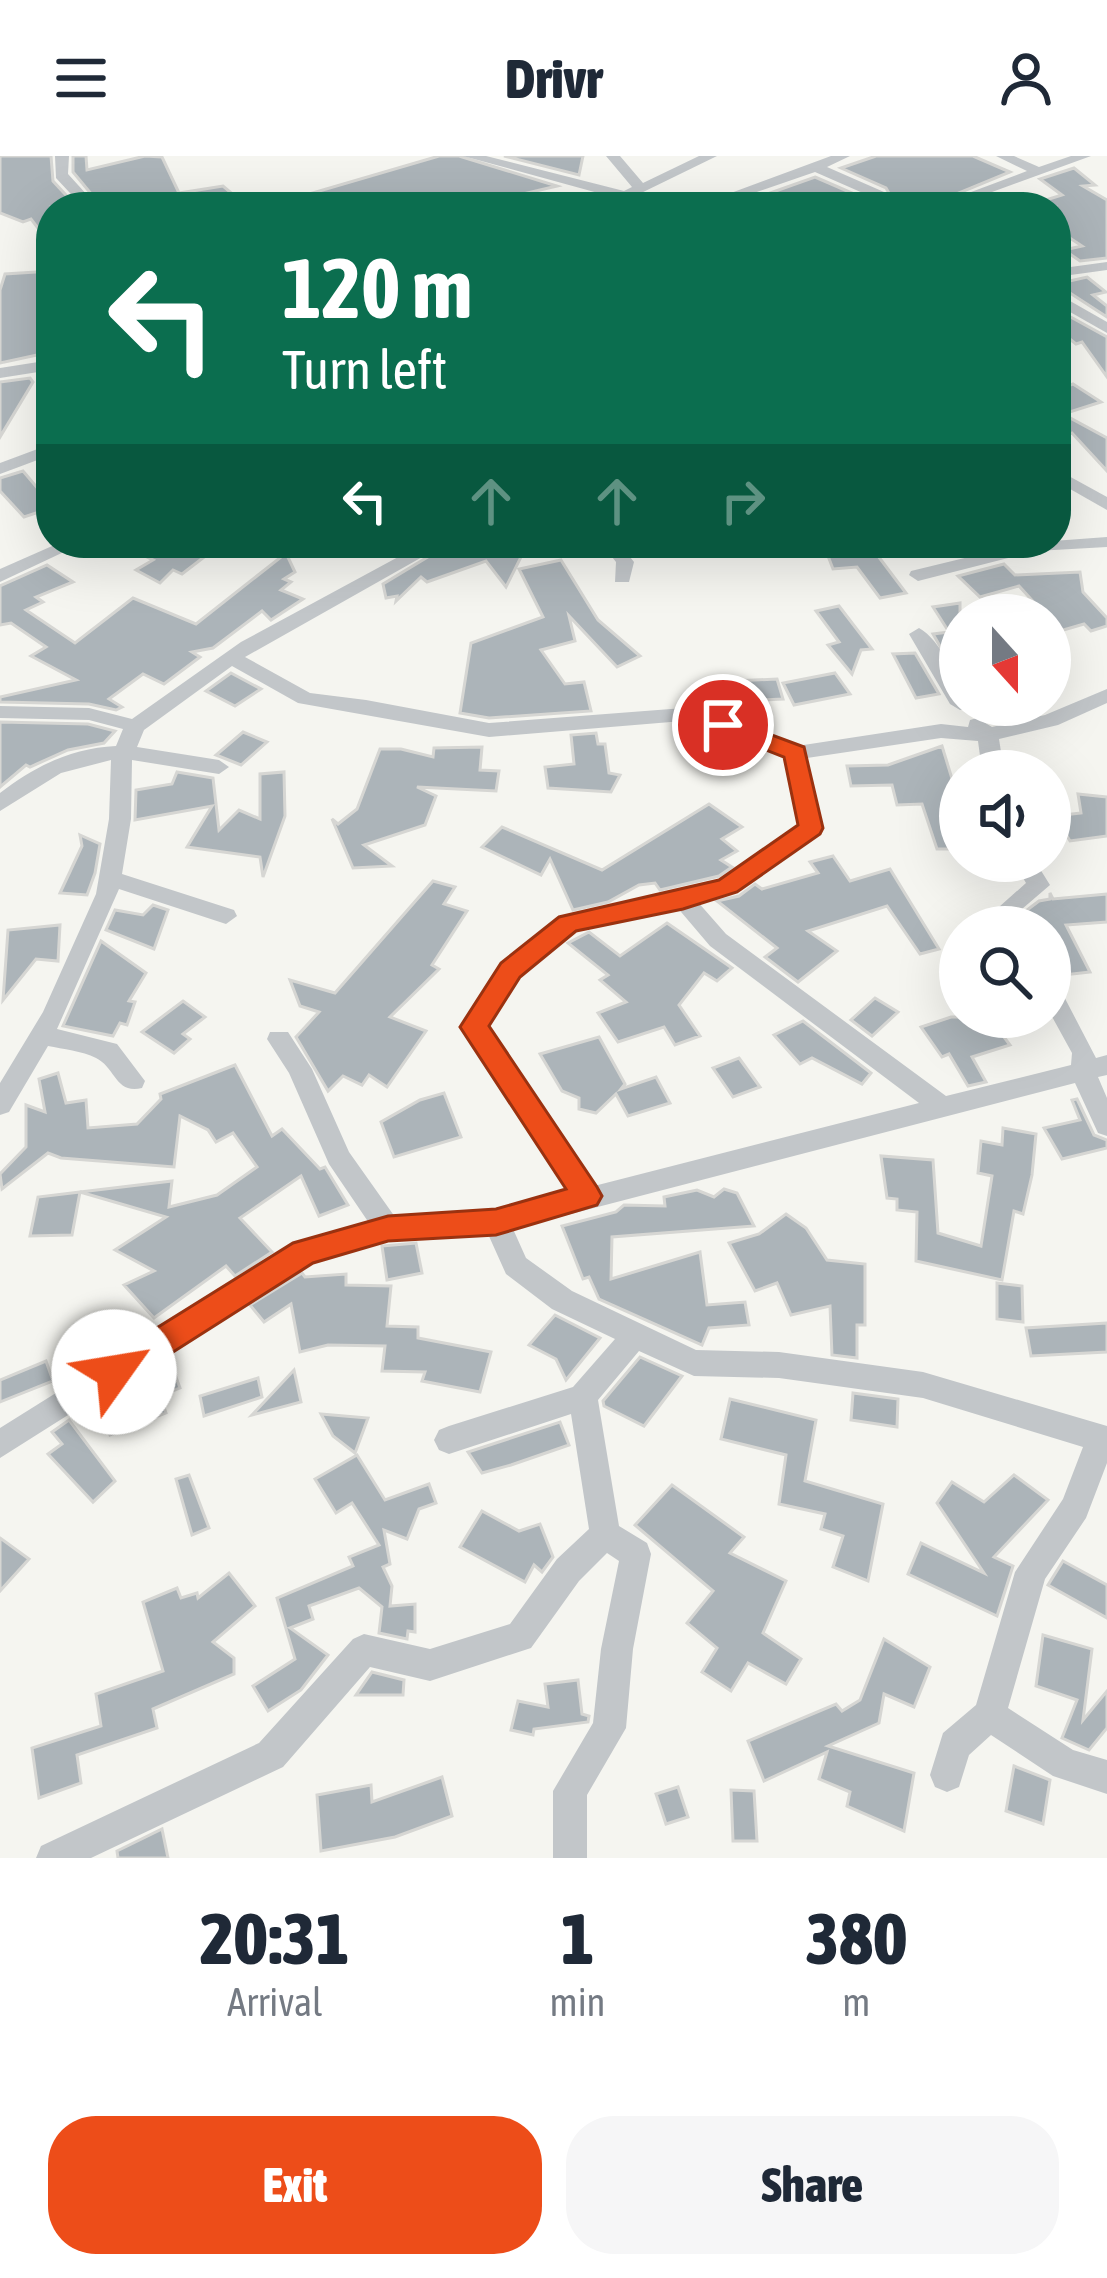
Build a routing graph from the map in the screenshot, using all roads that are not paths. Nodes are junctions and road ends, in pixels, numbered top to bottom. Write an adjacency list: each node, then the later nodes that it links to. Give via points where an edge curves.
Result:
1 (62, 156): 10 (street, via 61,175)
2 (470, 156): 11 (street)
3 (613, 156): 11 (street)
4 (710, 156): 11 (street)
5 (843, 156): 8 (street)
6 (1004, 156): 9 (street)
7 (1084, 156): 9 (street)
8 (816, 167): 12 (street); 13 (street)
9 (1035, 170): 14 (street)
10 (77, 192)
11 (632, 192)
12 (744, 192)
13 (872, 192)
14 (977, 192)
15 (1107, 266): 16 (street)
16 (1071, 271)
17 (1071, 307): 18 (street)
18 (1107, 328)
19 (0, 373): 20 (street)
20 (36, 374)
21 (0, 442): 23 (street)
22 (36, 455): 23 (street)
23 (30, 457): 24 (street)
24 (0, 470)
25 (1071, 483): 26 (street)
26 (1107, 505)
27 (1107, 542): 28 (street)
28 (1071, 544)
29 (40, 558): 34 (street)
30 (408, 558): 37 (street)
31 (622, 558): 35 (street)
32 (987, 558): 33 (street)
33 (917, 575)
34 (0, 576)
35 (622, 578)
36 (919, 634): 38 (street)
37 (232, 658): 41 (street); 46 (street, via 305,699 440,723 489,730 697,713)
38 (939, 669)
39 (1107, 694): 43 (street, via 1051,720)
40 (0, 712): 41 (street, via 89,714)
41 (135, 726): 44 (street)
42 (980, 726): 43 (street)
43 (988, 735): 45 (street); 46 (street, via 941,731)
44 (124, 750): 47 (street); 48 (street, via 53,764); 49 (street)
45 (990, 750)
46 (795, 753): 51 (street, via 811,828 728,886)
47 (219, 766)
48 (0, 804)
49 (110, 878): 53 (street); 55 (street)
50 (1037, 882): 52 (street)
51 (683, 900): 60 (street, via 718,940); 62 (street, via 568,923 510,970 474,1027)
52 (1011, 906)
53 (226, 916)
54 (1071, 1030): 57 (street)
55 (42, 1035): 58 (street, via 108,1052); 59 (street)
56 (278, 1039): 64 (street, via 338,1156)
57 (1095, 1068): 60 (street); 61 (street)
58 (133, 1081)
59 (0, 1105)
60 (942, 1107): 62 (street)
61 (1107, 1126)
62 (586, 1196): 63 (street)
63 (496, 1222): 64 (street); 65 (street, via 516,1266 562,1300)
64 (388, 1228): 69 (street, via 304,1252)
65 (635, 1335): 66 (street); 67 (street, via 694,1363 779,1365 923,1385)
66 (584, 1397): 68 (street); 70 (street)
67 (1104, 1439): 71 (street, via 1076,1508 1031,1572)
68 (449, 1440)
69 (0, 1444)
70 (604, 1534): 74 (street, via 520,1637 430,1665 364,1650 271,1755); 75 (street, via 636,1554 609,1728 570,1791)
71 (989, 1715): 72 (street, via 955,1744); 73 (street, via 1065,1764)
72 (947, 1775)
73 (1107, 1777)
74 (53, 1858)
75 (570, 1858)

